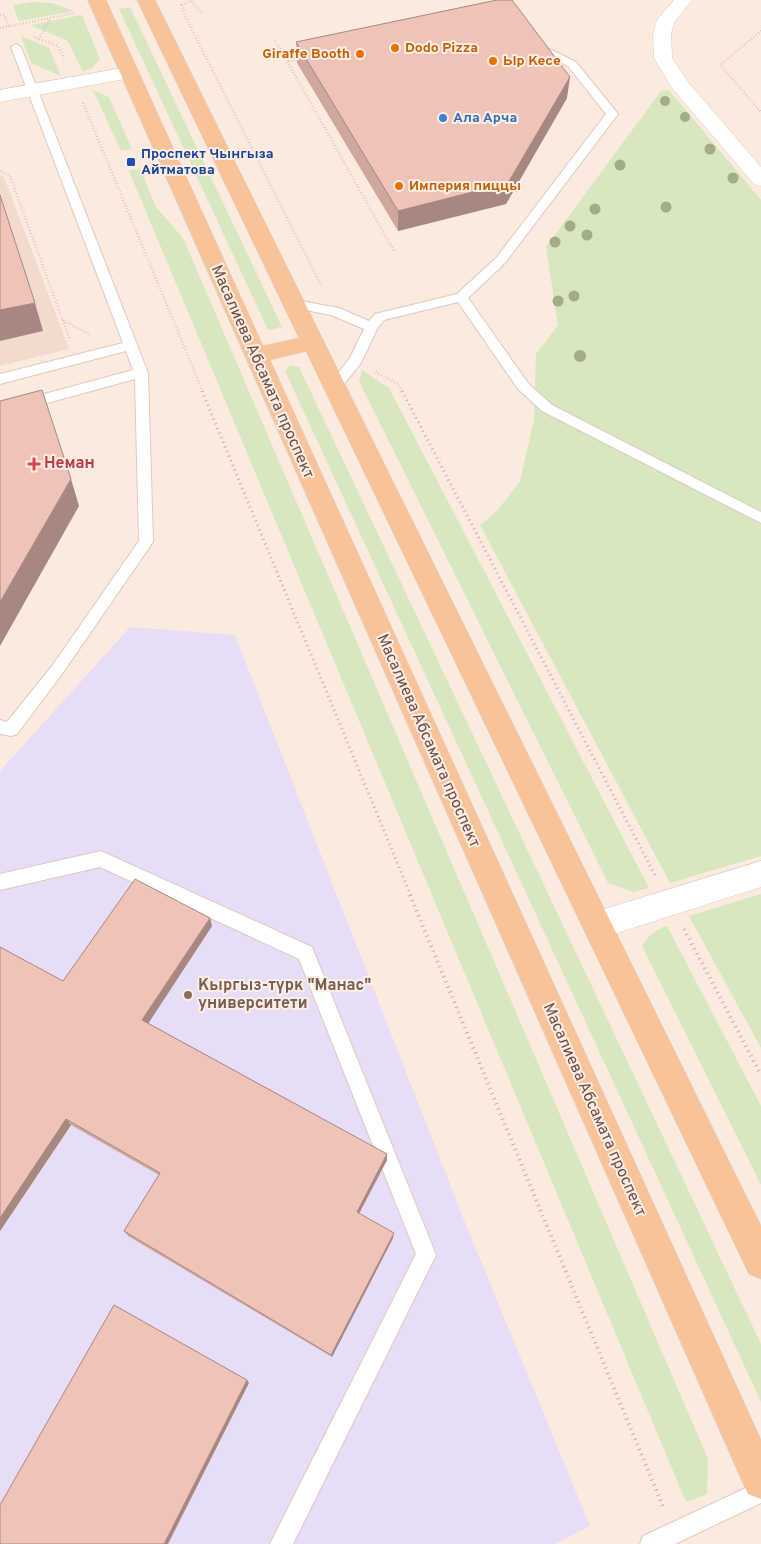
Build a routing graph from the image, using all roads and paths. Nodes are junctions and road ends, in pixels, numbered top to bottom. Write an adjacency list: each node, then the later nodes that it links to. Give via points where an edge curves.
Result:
1 (146, 0): 28 (main road)
2 (191, 0): 5 (path); 29 (path, via 182,5 185,16)
3 (683, 0): 25 (street, via 666,20 662,33 664,58 679,84)
4 (90, 6): 7 (path); 19 (main road, Масалиева Абсамата проспект)
5 (202, 13)
6 (2, 15): 8 (path)
7 (50, 18): 8 (path); 13 (path)
8 (8, 26): 9 (path); 10 (path)
9 (0, 28)
10 (16, 29)
11 (761, 31): 23 (path, via 720,65)
12 (32, 36): 13 (path)
13 (39, 39): 20 (path, via 58,46)
14 (524, 40): 27 (lane, via 572,64 612,114 501,260)
15 (275, 41): 18 (path)
16 (16, 47): 21 (lane)
17 (306, 58): 18 (path)
18 (287, 61): 26 (path)
19 (128, 73): 20 (street); 33 (main road, Масалиева Абсамата проспект)
20 (75, 83): 21 (street); 50 (path)
21 (32, 90): 22 (street); 32 (lane)
22 (0, 96)
23 (761, 112)
24 (0, 170): 34 (path, via 10,176)
25 (761, 180)
26 (394, 251)
27 (461, 297): 30 (lane, via 380,317); 40 (lane, via 523,386 547,408)
28 (295, 304): 29 (lane); 31 (main road)
29 (334, 311): 30 (lane)
30 (371, 327): 35 (lane)
31 (313, 342): 33 (main road); 38 (main road)
32 (130, 345): 34 (lane); 36 (lane)
33 (255, 356): 48 (main road, Масалиева Абсамата проспект)
34 (77, 359): 37 (lane)
35 (356, 360): 38 (lane); 44 (path, via 398,384)
36 (141, 373): 39 (lane); 41 (lane, via 146,542 11,730)
37 (0, 379)
38 (335, 386): 45 (main road)
39 (0, 411)
40 (761, 518)
41 (0, 727)
42 (761, 874): 44 (street)
43 (0, 882): 51 (lane, via 101,858 306,953 426,1255)
44 (669, 902): 45 (street); 46 (path)
45 (598, 925): 47 (main road)
46 (761, 1075)
47 (761, 1262)
48 (761, 1481)
49 (761, 1492): 50 (lane)
50 (674, 1533): 52 (lane)
51 (281, 1544)
52 (651, 1544)

